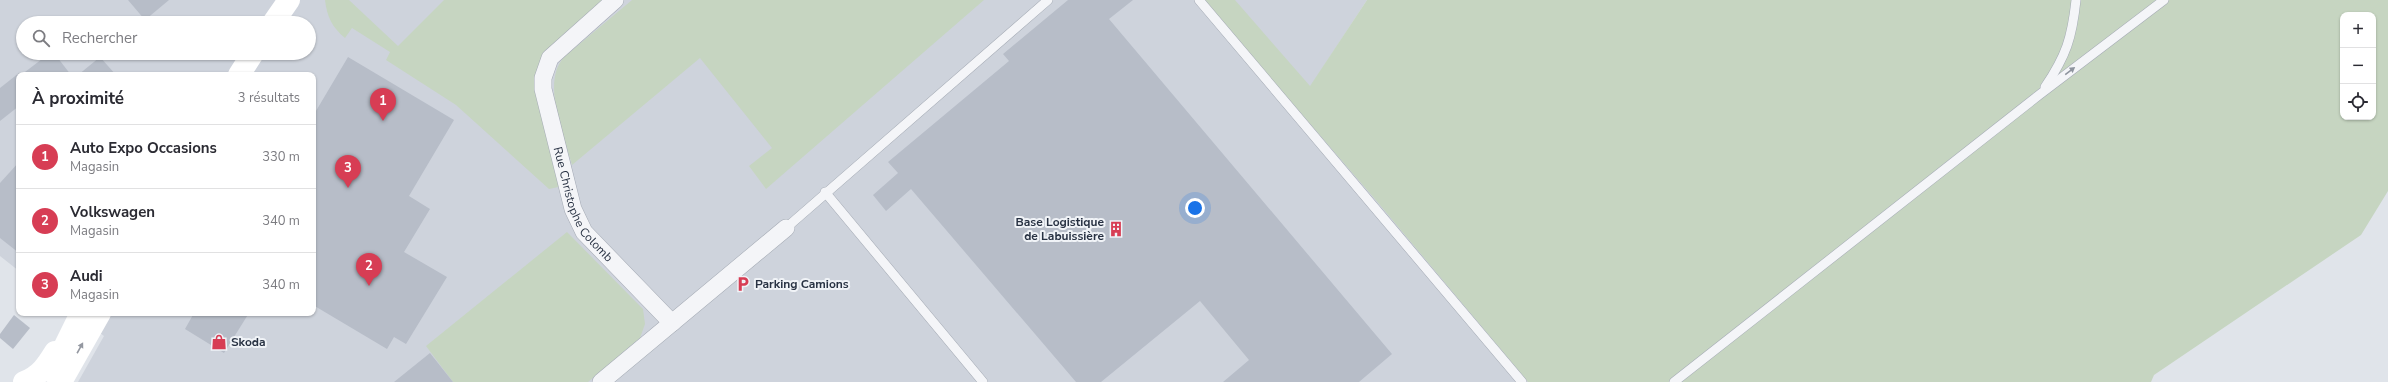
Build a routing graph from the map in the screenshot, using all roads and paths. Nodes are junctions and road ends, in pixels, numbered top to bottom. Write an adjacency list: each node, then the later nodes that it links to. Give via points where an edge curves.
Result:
1 (289, 0): 7 (main road)
2 (615, 0): 15 (street, Rue Christophe Colomb, via 550,58 542,78 543,89 573,209 584,232)
3 (1048, 0): 11 (lane)
4 (1199, 0): 21 (lane)
5 (2076, 0): 10 (lane, via 2073,29 2062,63)
6 (2164, 0): 10 (lane, one-way to 6)
7 (278, 16)
8 (249, 60): 9 (main road)
9 (241, 72)
10 (2039, 95): 22 (lane)
11 (825, 192): 12 (lane); 20 (lane)
12 (786, 228): 15 (street)
13 (98, 316): 18 (main road, one-way to 13)
14 (77, 320): 16 (main road, via 47,366 35,377); 17 (main road)
15 (672, 323): 19 (street)
16 (24, 382)
17 (47, 382)
18 (61, 382)
19 (601, 382)
20 (983, 382)
21 (1522, 382)
22 (1674, 382)

